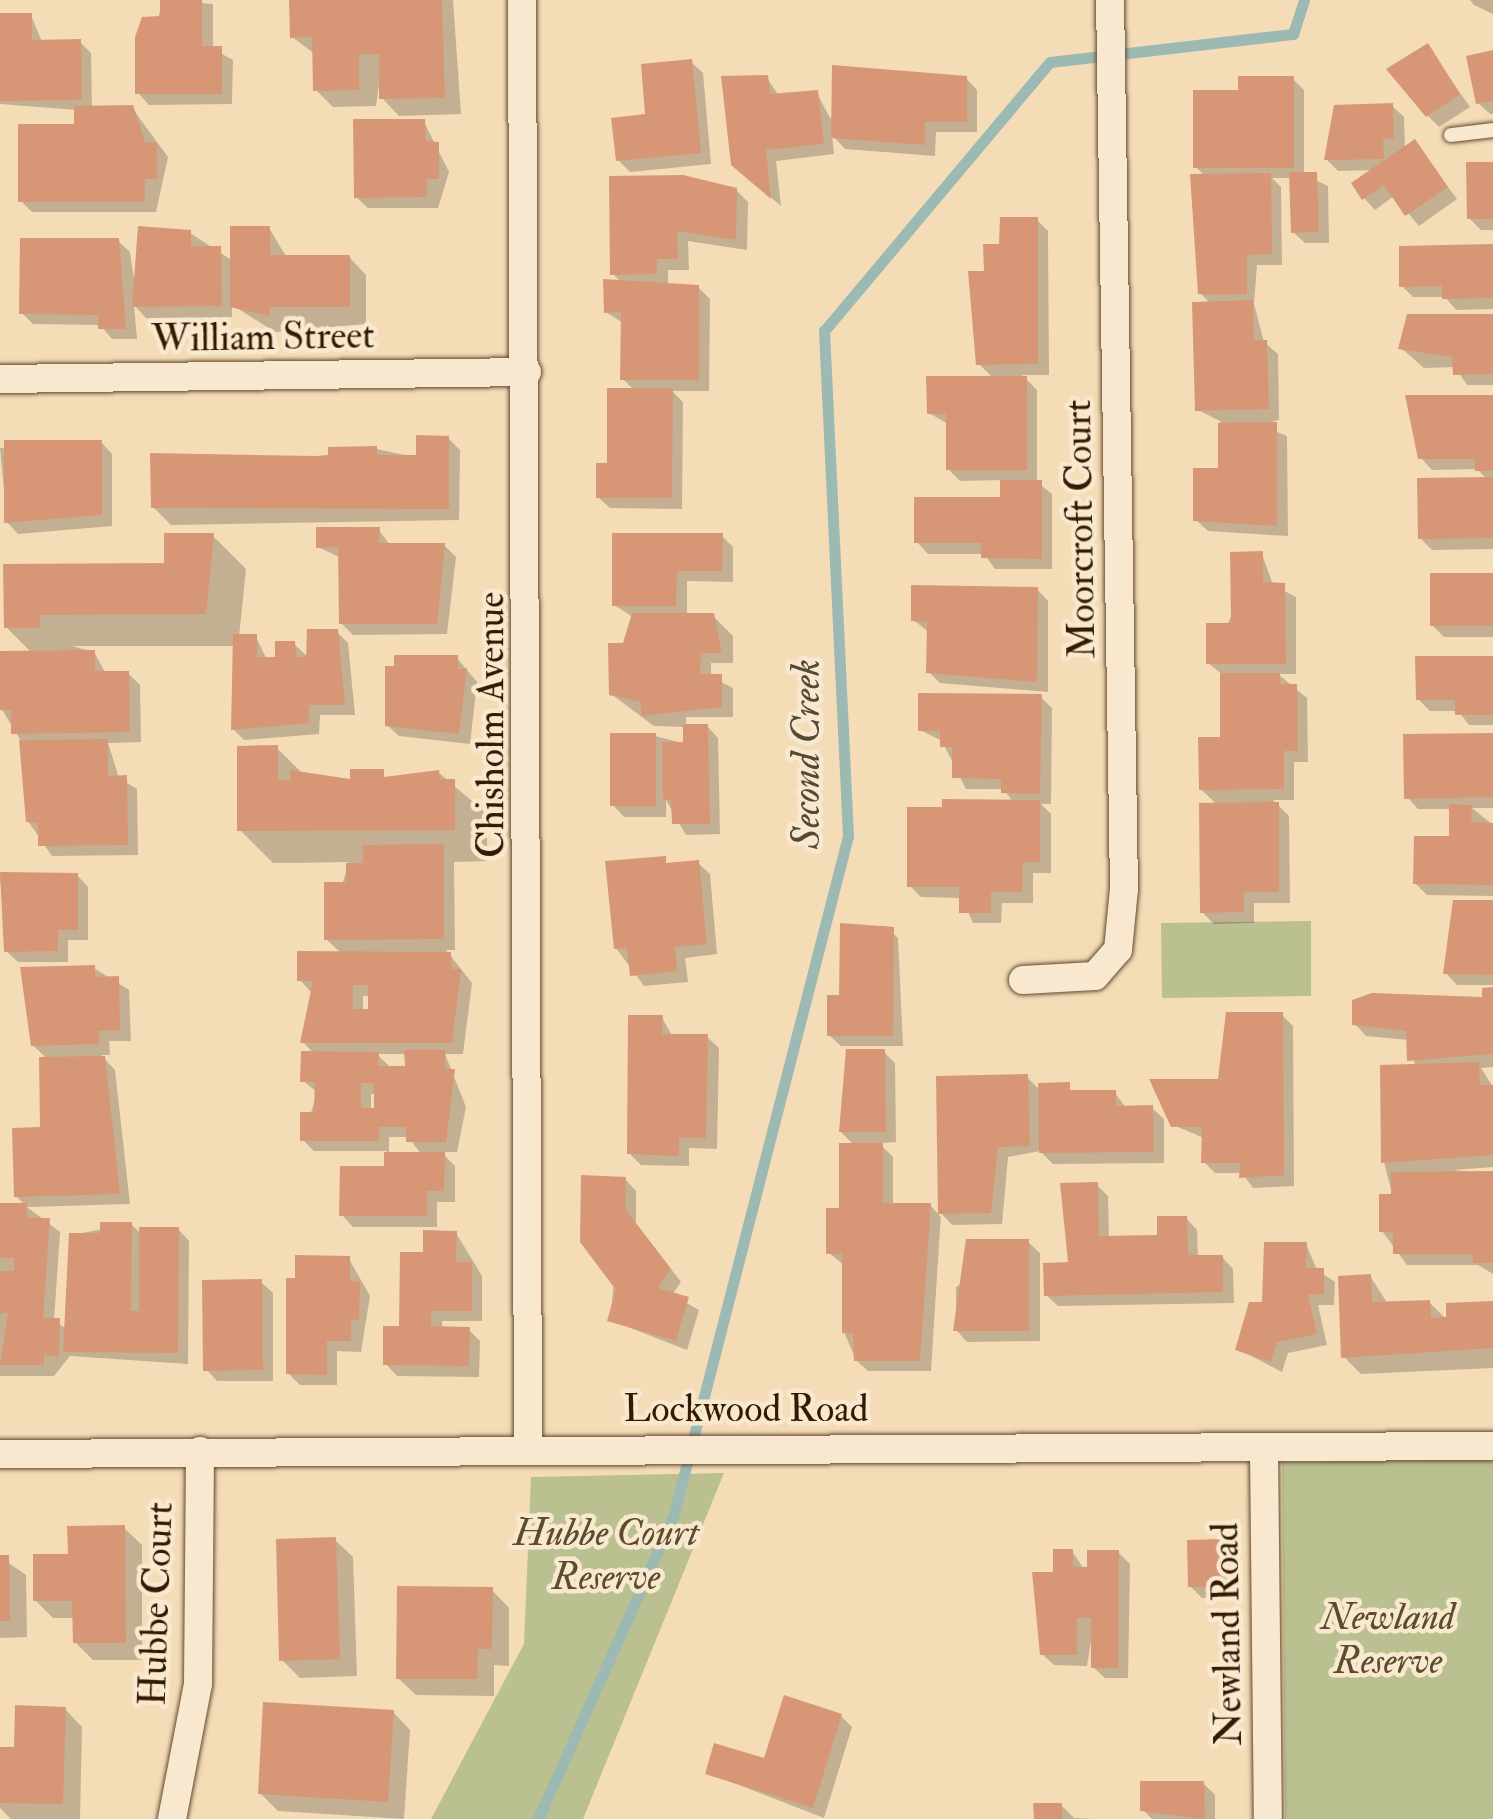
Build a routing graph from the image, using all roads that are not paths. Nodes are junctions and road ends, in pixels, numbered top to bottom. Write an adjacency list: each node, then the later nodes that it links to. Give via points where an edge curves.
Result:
1 (522, 0): 5 (street, Chisholm Avenue)
2 (1110, 0): 7 (street, Moorcroft Court, via 1124,889 1118,950 1095,976)
3 (1493, 130): 4 (lane)
4 (1452, 136)
5 (527, 372): 6 (street, William Street); 9 (street, Chisholm Avenue)
6 (0, 379)
7 (1023, 980)
8 (1493, 1446): 10 (street, Lockwood Road)
9 (528, 1449): 10 (street, Lockwood Road); 11 (street, Lockwood Road)
10 (1264, 1449): 14 (street, Newland Road)
11 (200, 1451): 12 (street, Lockwood Road); 13 (street, Hubbe Court, via 198,1684)
12 (0, 1454)
13 (172, 1819)
14 (1268, 1819)

